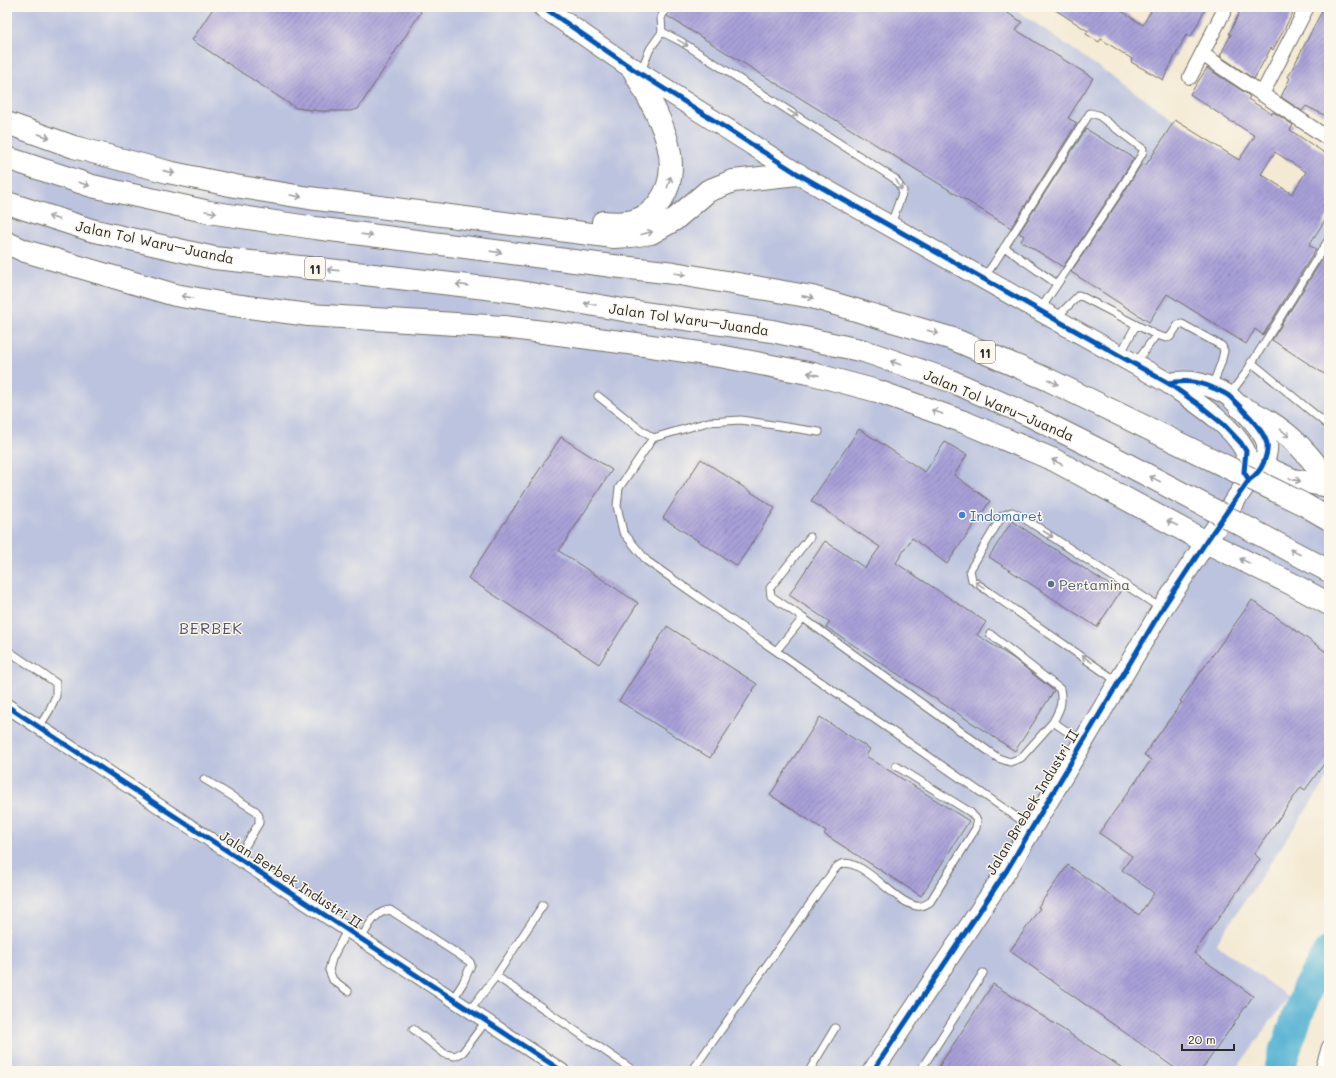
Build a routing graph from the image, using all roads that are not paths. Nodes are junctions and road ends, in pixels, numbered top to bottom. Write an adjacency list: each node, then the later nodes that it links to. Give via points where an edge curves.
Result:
1 (543, 7): 7 (street)
2 (666, 7): 5 (lane, via 661,18)
3 (1226, 7): 6 (street)
4 (1307, 7): 9 (street)
5 (662, 32): 7 (lane); 16 (lane, one-way to 16, via 895,179 903,190)
6 (1202, 54): 8 (street); 9 (street)
7 (637, 71): 13 (street); 15 (highway, one-way to 7, via 444,203 623,224 640,218 653,210 663,197 671,179 671,154 659,117)
8 (1190, 77)
9 (1262, 94): 11 (street)
10 (7, 123): 15 (highway, one-way to 15, via 74,147 168,172 235,186)
11 (1328, 136)
12 (7, 158): 35 (highway, 11, one-way to 35, bridge, via 92,186 209,212 315,228 674,273 812,297 953,338 1049,380)
13 (798, 174): 15 (highway, one-way to 13, via 614,237 631,236 651,233 674,220 708,191 733,181); 16 (street)
14 (7, 203): 38 (highway, Jalan Tol Waru–Juanda / 11, one-way to 14, bridge, via 1045,422 951,382 864,352 772,331 629,311 520,292 214,258 91,230)
15 (371, 206)
16 (890, 226): 20 (street)
17 (7, 243): 37 (highway, one-way to 17, via 1054,460 964,422 877,391 814,374 720,356 504,327 309,315 226,304 175,295 25,251)
18 (1329, 243): 26 (lane)
19 (1004, 247): 20 (lane); 21 (lane); 21 (lane, via 1090,113 1098,115 1143,149 1142,154)
20 (983, 279): 22 (street)
21 (1057, 284): 22 (lane)
22 (1047, 315): 23 (lane, via 1079,295); 25 (street)
23 (1136, 325): 24 (lane); 25 (lane)
24 (1156, 335): 25 (lane); 29 (lane, via 1170,338 1178,324 1182,324 1222,346 1224,351 1221,363)
25 (1127, 360): 27 (street)
26 (1251, 362): 29 (lane); 30 (lane)
27 (1168, 383): 29 (street, via 1183,380 1197,382); 33 (street, via 1224,425 1241,443)
28 (598, 396): 32 (lane)
29 (1227, 397): 33 (street, Jalan Brebek Industri II, via 1260,428 1267,443 1268,454); 34 (highway, one-way to 34, via 1286,433 1315,462)
30 (1329, 426)
31 (819, 432): 32 (lane, via 741,420 708,422)
32 (653, 438): 44 (lane, via 619,488 617,506 623,532 647,561)
33 (1252, 469): 34 (highway, one-way to 34, via 1293,480); 37 (street, Jalan Brebek Industri II)
34 (1329, 484)
35 (1329, 519)
36 (810, 537): 41 (lane, via 770,588 771,596)
37 (1206, 542): 39 (highway, one-way to 37); 40 (street, Jalan Brebek Industri II)
38 (1329, 571)
39 (1329, 604)
40 (1162, 609): 45 (street, Jalan Brebek Industri II); 45 (lane, one-way to 40, via 972,580 970,570 1002,516 1012,512)
41 (803, 618): 44 (lane); 47 (lane, via 998,758 1010,762 1021,758)
42 (990, 634): 47 (lane, via 1060,689 1061,708)
43 (7, 650): 48 (lane, via 56,683 56,696)
44 (776, 651): 52 (lane)
45 (1119, 682): 49 (street, Jalan Brebek Industri II)
46 (7, 706): 48 (street, Jalan Berbek Industri II)
47 (1053, 722): 49 (lane)
48 (39, 727): 53 (street, Jalan Berbek Industri II)
49 (1083, 742): 52 (street, Jalan Brebek Industri II)
50 (896, 766): 69 (lane, via 970,812 977,820 976,828 930,902 922,906 910,904 857,866 840,864)
51 (204, 778): 53 (lane, via 256,811 259,816 259,823)
52 (1032, 828): 66 (street, Jalan Brebek Industri II)
53 (238, 858): 55 (street, Jalan Berbek Industri II)
54 (543, 905): 58 (lane)
55 (347, 930): 56 (street, Jalan Berbek Industri II); 59 (lane, via 329,970 333,980)
56 (361, 939): 60 (street, Jalan Berbek Industri II); 60 (lane, via 375,917 390,910 457,953 471,965)
57 (983, 973): 71 (lane)
58 (496, 976): 61 (lane); 68 (lane)
59 (348, 991)
60 (453, 999): 61 (street, Jalan Berbek Industri II)
61 (470, 1010): 62 (street, Jalan Berbek Industri II)
62 (486, 1021): 64 (lane, via 464,1052 455,1056 445,1054); 67 (street, Jalan Berbek Industri II)
63 (836, 1028): 70 (lane)
64 (414, 1029)
65 (1329, 1047): 72 (street)
66 (877, 1070)
67 (562, 1071)
68 (634, 1071)
69 (692, 1071)
70 (808, 1071)
71 (920, 1071)
72 (1322, 1071)

